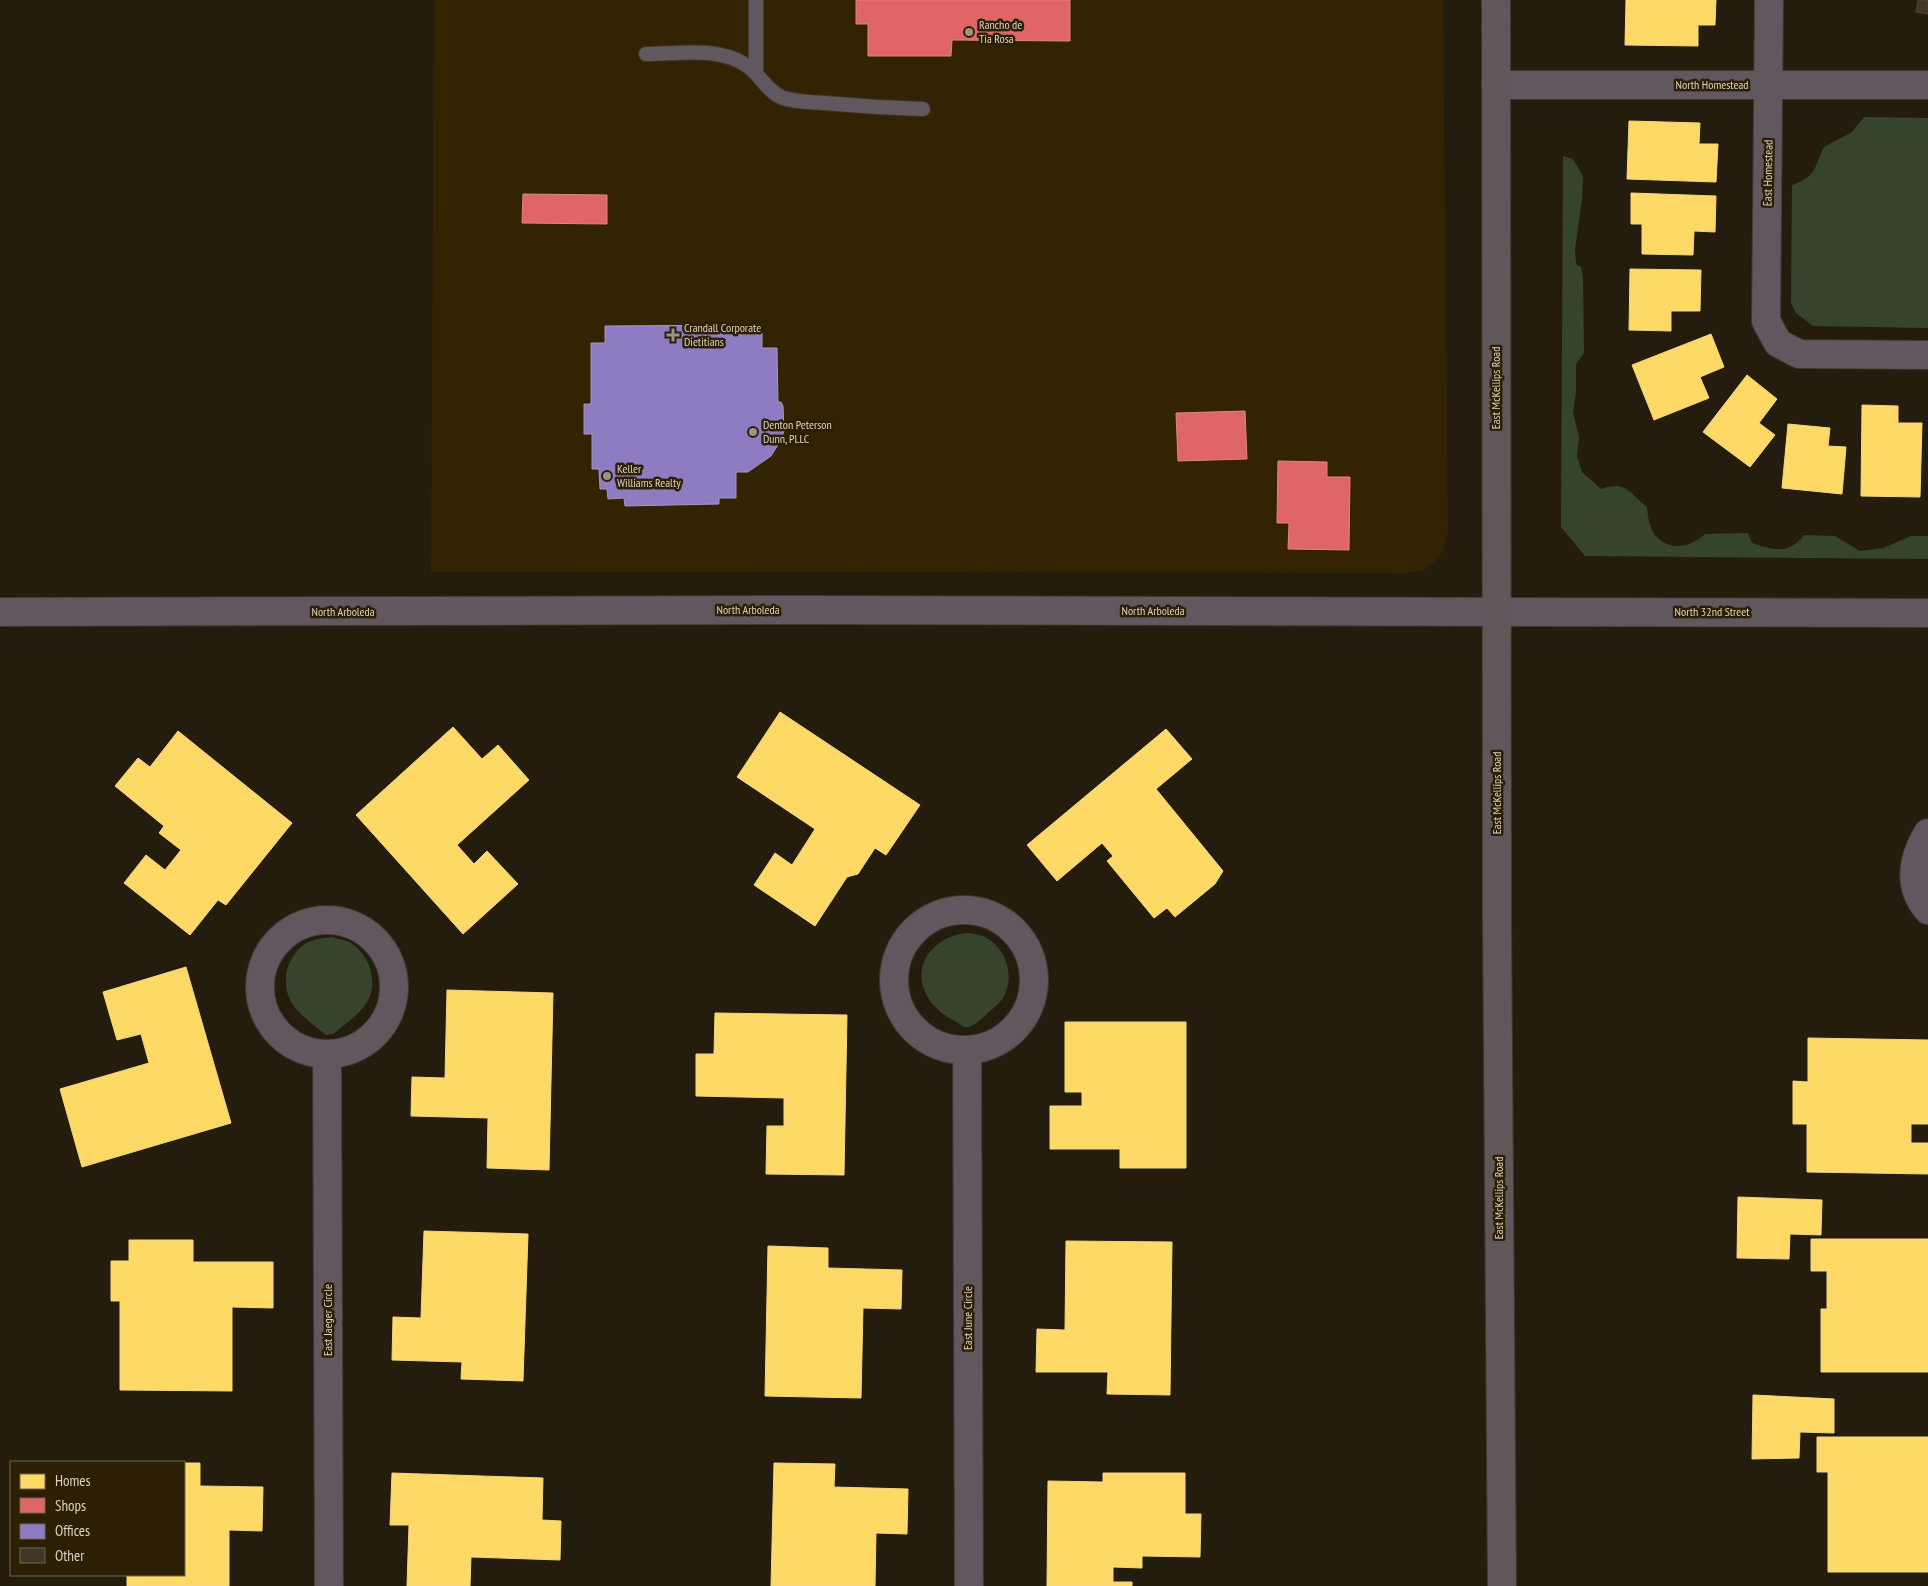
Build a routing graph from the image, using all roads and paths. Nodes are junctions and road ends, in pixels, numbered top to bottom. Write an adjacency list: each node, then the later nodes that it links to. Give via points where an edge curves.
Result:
1 (756, 0): 5 (lane)
2 (1496, 0): 6 (main road, East McKellips Road)
3 (1769, 0): 7 (street, East Homestead)
4 (646, 54): 5 (lane, via 716,53 746,65)
5 (756, 74): 9 (lane, via 781,97 798,101)
6 (1496, 85): 7 (street, North Homestead); 12 (main road, East McKellips Road)
7 (1768, 85): 8 (street, North Homestead); 10 (street, East Homestead, via 1766,321 1778,344 1799,354)
8 (1928, 85)
9 (923, 109)
10 (1928, 355)
11 (0, 612): 12 (street, North Arboleda)
12 (1497, 612): 13 (street, North 32nd Street); 20 (main road, East McKellips Road)
13 (1928, 613)
14 (1928, 833): 15 (street, via 1918,850 1914,870 1917,890)
15 (1928, 910)
16 (967, 1050): 16 (street, via 994,1044 1012,1032 1025,1015 1033,994 1034,973 1029,952 1001,919 981,911 959,909 937,914 918,926 903,943 895,964 893,987 899,1009 912,1028 929,1042 951,1050); 19 (street, East June Circle)
17 (327, 1054): 17 (street, via 348,1051 368,1040 384,1023 393,1002 394,978 387,956 373,938 354,925 333,920 312,921 286,934 265,962 260,983 262,1004 271,1024 286,1040 304,1050); 18 (street, East Jaeger Circle)
18 (329, 1586)
19 (969, 1586)
20 (1502, 1586)

